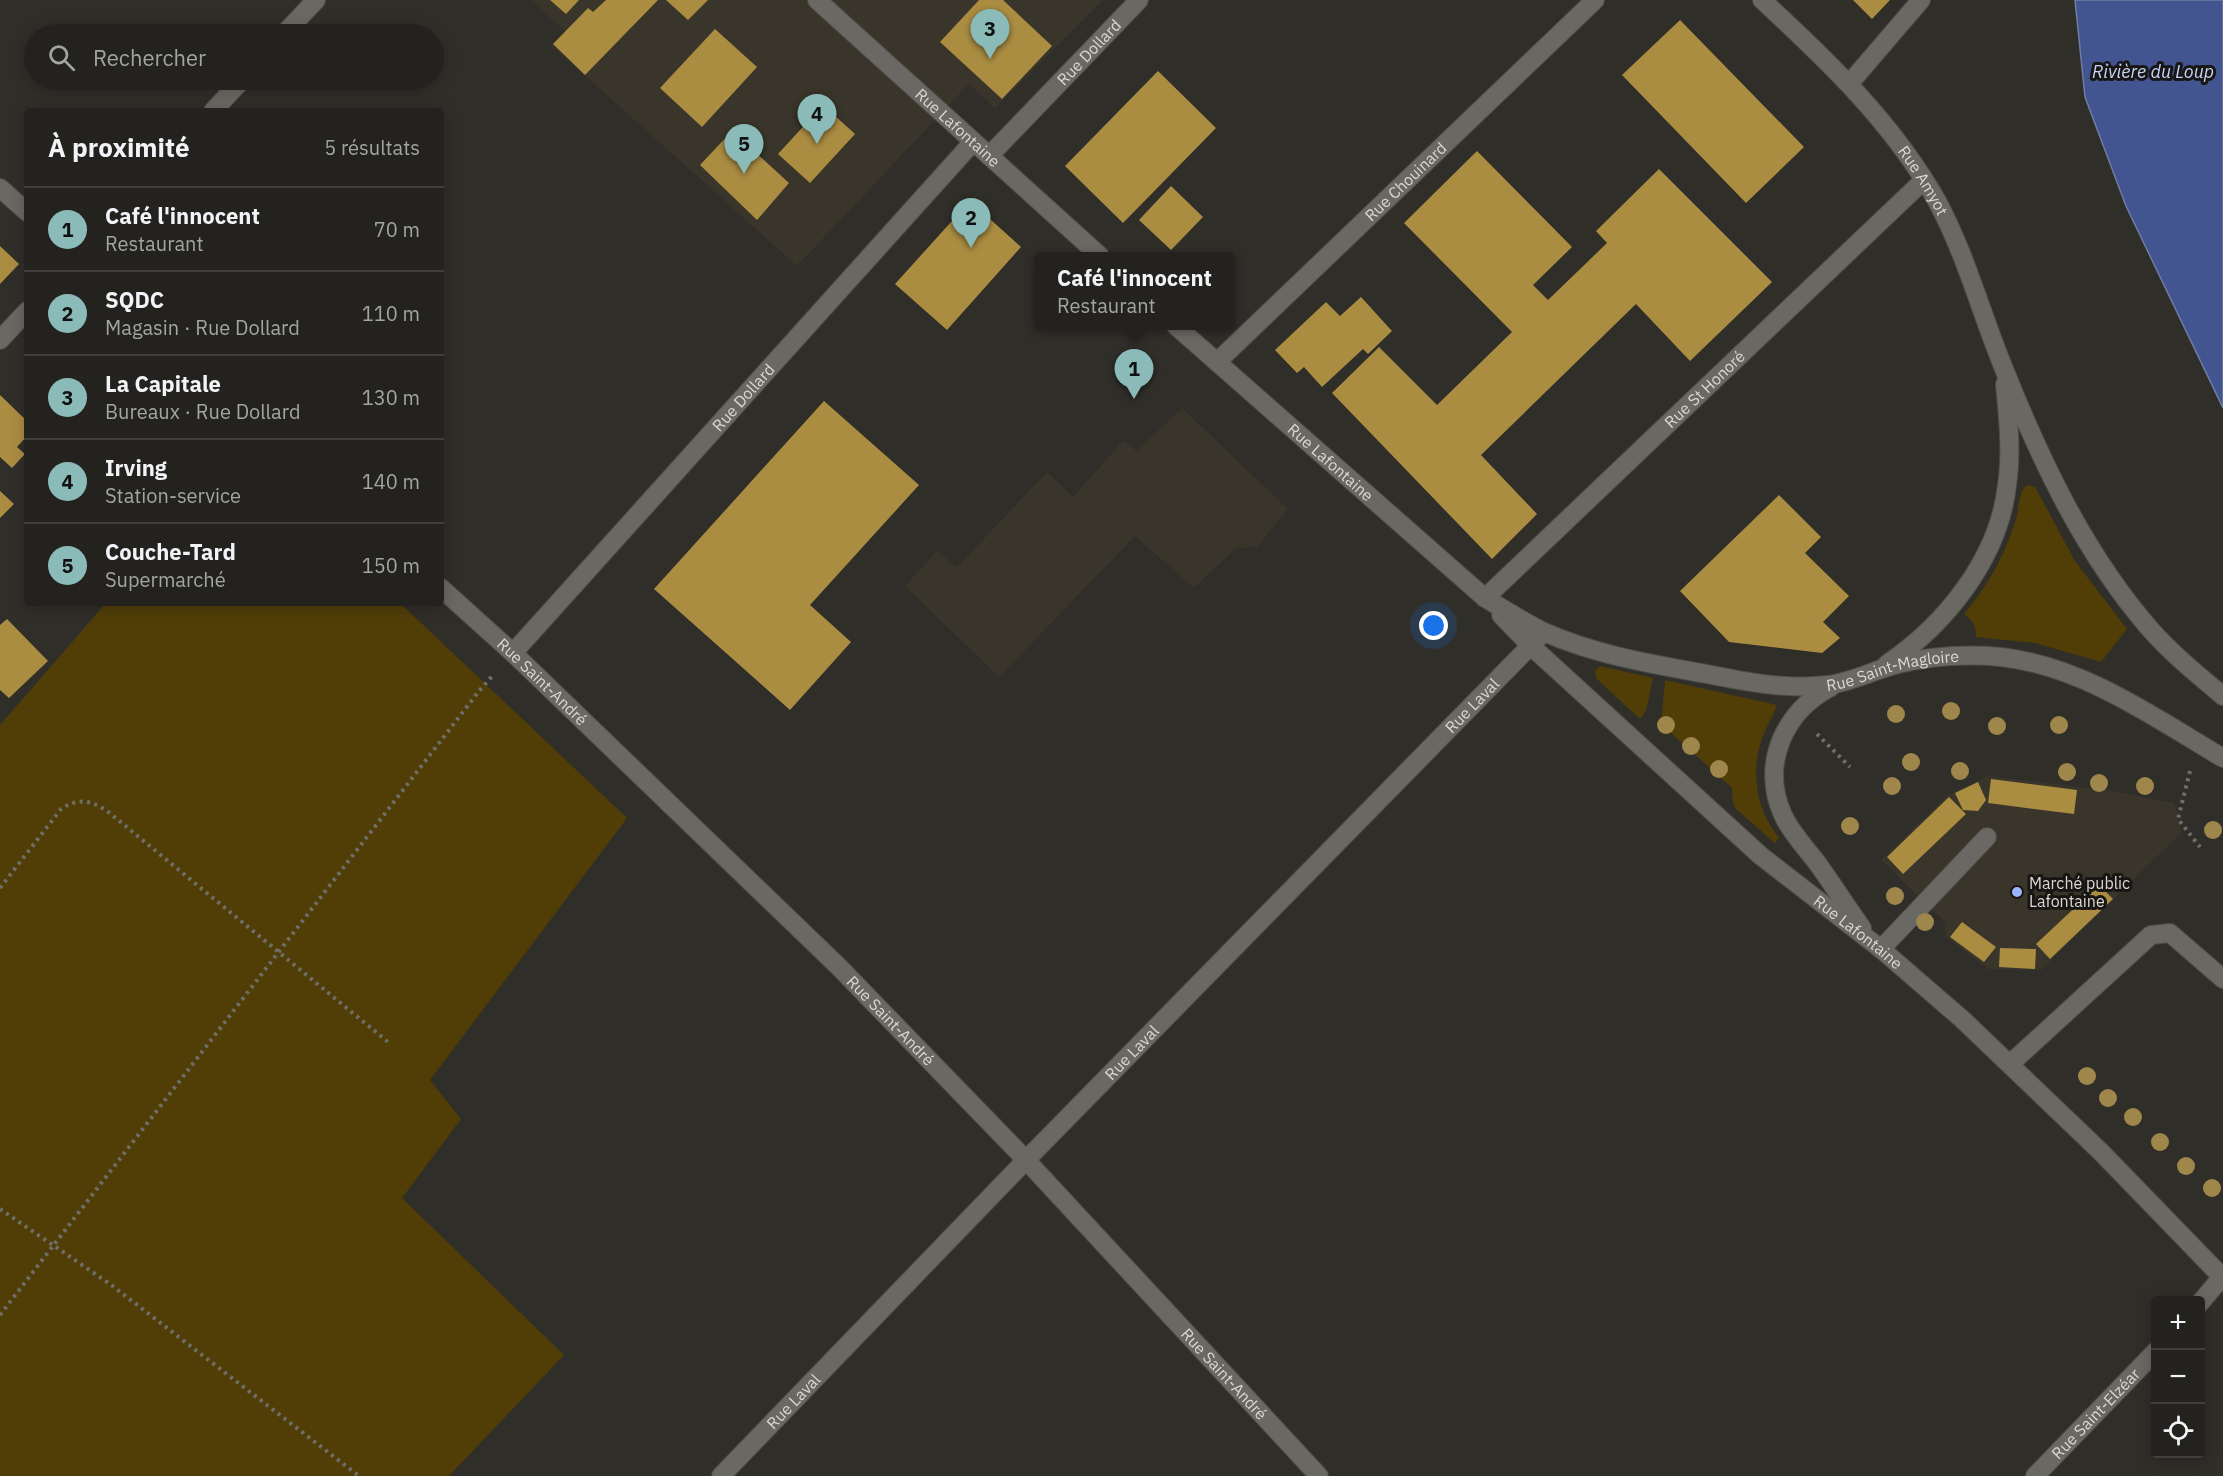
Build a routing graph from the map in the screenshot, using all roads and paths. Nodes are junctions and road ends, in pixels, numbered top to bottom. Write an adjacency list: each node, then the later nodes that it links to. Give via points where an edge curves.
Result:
1 (316, 0): 7 (street)
2 (817, 0): 11 (street, Rue Lafontaine)
3 (1139, 0): 12 (street, Rue Dollard)
4 (1595, 0): 20 (street, Rue Chouinard)
5 (1762, 0): 8 (street, Rue Amyot)
6 (1922, 0): 8 (street)
7 (293, 24)
8 (1849, 84): 13 (street, Rue Amyot, via 1892,134)
9 (233, 90): 10 (street)
10 (216, 108)
11 (973, 142): 12 (street, Rue Lafontaine); 26 (street, Rue Dollard)
12 (989, 156): 16 (street, Rue Lafontaine)
13 (1924, 180): 21 (street, Rue Amyot, via 1960,250); 23 (street, Rue St Honoré)
14 (0, 188): 15 (street)
15 (24, 209)
16 (1096, 252)
17 (24, 314): 19 (street)
18 (1181, 330): 20 (street, Rue Lafontaine)
19 (0, 340)
20 (1217, 362): 23 (street, Rue Lafontaine)
21 (2003, 367): 27 (street, via 2008,472 1994,536 1954,602 1911,647); 29 (street, Rue Amyot, via 2045,465 2093,553 2172,652)
22 (444, 591): 26 (street, Rue Saint-André)
23 (1485, 598): 24 (street, Rue Lafontaine); 25 (street, Rue Lafontaine)
24 (1545, 632): 25 (street, Rue Laval); 28 (street, Rue Saint-Magloire, via 1634,660 1752,683 1797,687)
25 (1531, 646): 37 (street, Rue Lafontaine, via 1761,856); 42 (street, Rue Laval)
26 (513, 653): 38 (path, via 479,691); 42 (street, Rue Saint-André, via 840,968)
27 (1878, 670): 28 (street, Rue Saint-Magloire); 31 (street, Rue Saint-Magloire, via 1954,656 2021,660 2093,684)
28 (1836, 684): 37 (street, via 1801,709 1783,733 1775,759 1775,788 1788,824)
29 (2223, 696)
30 (1831, 746): 32 (path)
31 (2223, 758)
32 (1850, 767)
33 (2189, 776): 35 (path, via 2178,819)
34 (1987, 837): 37 (street)
35 (2200, 847)
36 (0, 888): 38 (path, via 61,809 82,800 106,810)
37 (1875, 945): 41 (street, Rue Lafontaine)
38 (278, 951): 40 (path); 44 (path)
39 (2223, 979): 41 (street, via 2170,933 2151,935)
40 (388, 1042)
41 (2010, 1064): 45 (street, Rue Lafontaine)
42 (1026, 1160): 50 (street, Rue Laval); 51 (street, Rue Saint-André)
43 (0, 1209): 44 (path)
44 (53, 1244): 47 (path); 49 (path)
45 (2223, 1277): 46 (street)
46 (2205, 1297)
47 (0, 1315)
48 (2151, 1357): 52 (street, Rue Saint-Elzéar)
49 (359, 1476)
50 (721, 1476)
51 (1319, 1476)
52 (2035, 1476)

